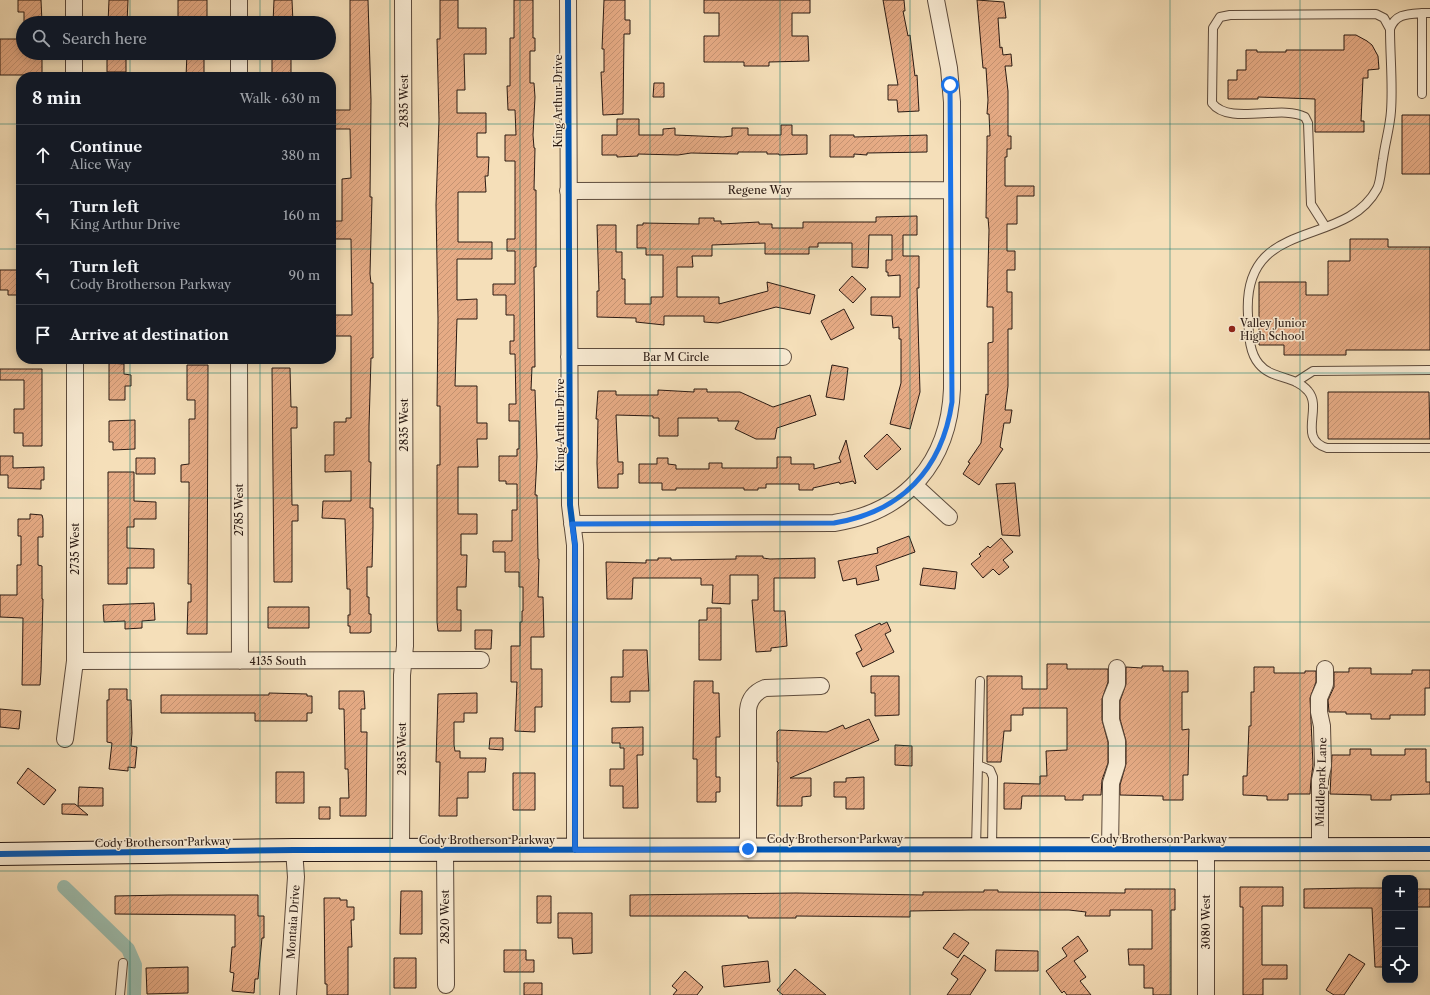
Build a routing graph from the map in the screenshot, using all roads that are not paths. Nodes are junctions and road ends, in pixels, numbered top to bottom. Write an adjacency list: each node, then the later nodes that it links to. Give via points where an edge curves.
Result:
1 (74, 0): 7 (street)
2 (239, 0): 8 (street)
3 (403, 0): 28 (street, 2835 West)
4 (568, 0): 16 (street, King Arthur Drive)
5 (936, 0): 15 (street, via 950,85)
6 (1426, 13): 9 (lane, via 1398,17 1392,22); 14 (lane)
7 (74, 16)
8 (239, 16)
9 (1390, 29): 17 (lane, via 1391,111 1378,187 1366,204 1342,220); 17 (lane, via 1384,18 1376,14 1230,15 1220,17 1213,28 1212,103 1216,108 1229,113 1278,113 1306,117 1311,204)
10 (74, 60): 12 (street)
11 (239, 60): 13 (street)
12 (74, 72)
13 (239, 72)
14 (1422, 94)
15 (951, 190): 16 (street, Regene Way); 25 (street, via 952,402 942,443 926,472)
16 (568, 191): 18 (street, King Arthur Drive)
17 (1325, 226): 23 (lane, via 1283,243 1259,263 1250,278 1247,297 1249,342 1258,363 1268,373)
18 (569, 357): 19 (street, Bar M Circle); 27 (street, King Arthur Drive)
19 (783, 357)
20 (75, 364): 30 (street, 2735 West)
21 (239, 364): 31 (street, 2785 West)
22 (1430, 370): 23 (lane, via 1313,371)
23 (1296, 382): 24 (lane, via 1305,387 1312,398 1312,431 1318,446)
24 (1430, 448)
25 (914, 485): 26 (street); 27 (street, via 876,512 834,523)
26 (950, 517)
27 (572, 524): 47 (street, King Arthur Drive, via 575,545)
28 (403, 660): 29 (street, 4135 South); 31 (street, 4135 South); 45 (street, 2835 West)
29 (481, 660)
30 (75, 661): 31 (street, 4135 South); 36 (street, 2735 West)
31 (240, 661)
32 (1117, 668): 41 (street, via 1117,684 1111,698 1111,720 1117,741 1117,764 1111,783)
33 (1325, 669): 38 (street, Middlepark Lane, via 1325,684 1319,698 1323,760 1320,780)
34 (980, 681): 37 (lane)
35 (821, 686): 39 (street, via 765,688 759,690 751,699 748,710)
36 (65, 739)
37 (978, 765): 40 (lane); 40 (lane, via 990,770 993,777)
38 (1320, 848): 42 (main road, Cody Brotherson Parkway); 43 (main road, Cody Brotherson Parkway)
39 (748, 849): 40 (main road, Cody Brotherson Parkway); 47 (main road, Cody Brotherson Parkway)
40 (984, 849): 41 (main road, Cody Brotherson Parkway)
41 (1110, 849): 42 (main road, Cody Brotherson Parkway)
42 (1206, 849): 53 (street, 3080 West)
43 (1430, 849)
44 (294, 850): 45 (main road, Cody Brotherson Parkway); 48 (main road, Cody Brotherson Parkway); 52 (street, Montaia Drive, via 296,877)
45 (401, 850): 46 (main road, Cody Brotherson Parkway)
46 (444, 850): 47 (main road, Cody Brotherson Parkway); 50 (street, 2820 West)
47 (575, 850)
48 (0, 854)
49 (122, 963): 51 (lane)
50 (446, 985)
51 (120, 995)
52 (288, 995)
53 (1206, 995)

